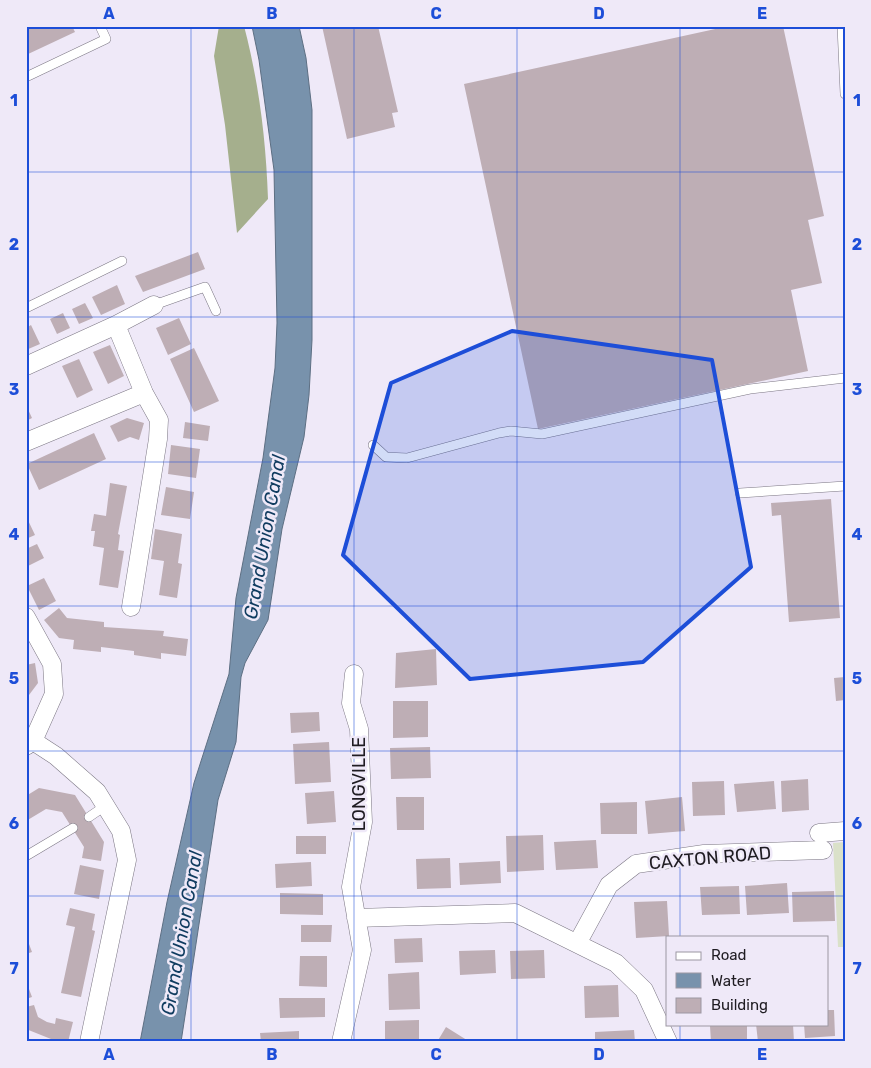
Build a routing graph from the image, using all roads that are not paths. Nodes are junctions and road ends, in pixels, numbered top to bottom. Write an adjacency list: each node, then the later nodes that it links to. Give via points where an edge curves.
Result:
1 (100, 26): 3 (lane, via 106,40)
2 (842, 26): 4 (lane)
3 (26, 77)
4 (845, 94)
5 (122, 261): 7 (lane)
6 (154, 305): 8 (lane, via 205,287); 9 (street)
7 (26, 308)
8 (216, 311)
9 (116, 325): 10 (street); 12 (street)
10 (26, 366)
11 (845, 378): 14 (lane, via 750,389 542,434 499,433 407,458 386,457)
12 (144, 393): 13 (street); 17 (street, via 159,420 158,439)
13 (26, 442)
14 (373, 445)
15 (845, 486): 16 (lane)
16 (740, 493)
17 (131, 606)
18 (26, 617): 20 (street, via 52,664 54,694)
19 (354, 674): 26 (street, LONGVILLE, via 350,703 358,728 363,822 350,887)
20 (30, 743): 21 (street, via 56,756 96,792)
21 (106, 806): 22 (lane); 28 (street, via 122,831 127,860)
22 (89, 818)
23 (72, 828): 25 (lane)
24 (845, 831): 27 (street, CAXTON ROAD, via 821,841 636,864 609,885)
25 (26, 856)
26 (356, 918): 27 (street, via 515,913); 29 (street, LONGVILLE, via 362,950)
27 (578, 942): 30 (street, via 616,963 644,990)
28 (89, 1042)
29 (341, 1042)
30 (668, 1042)

